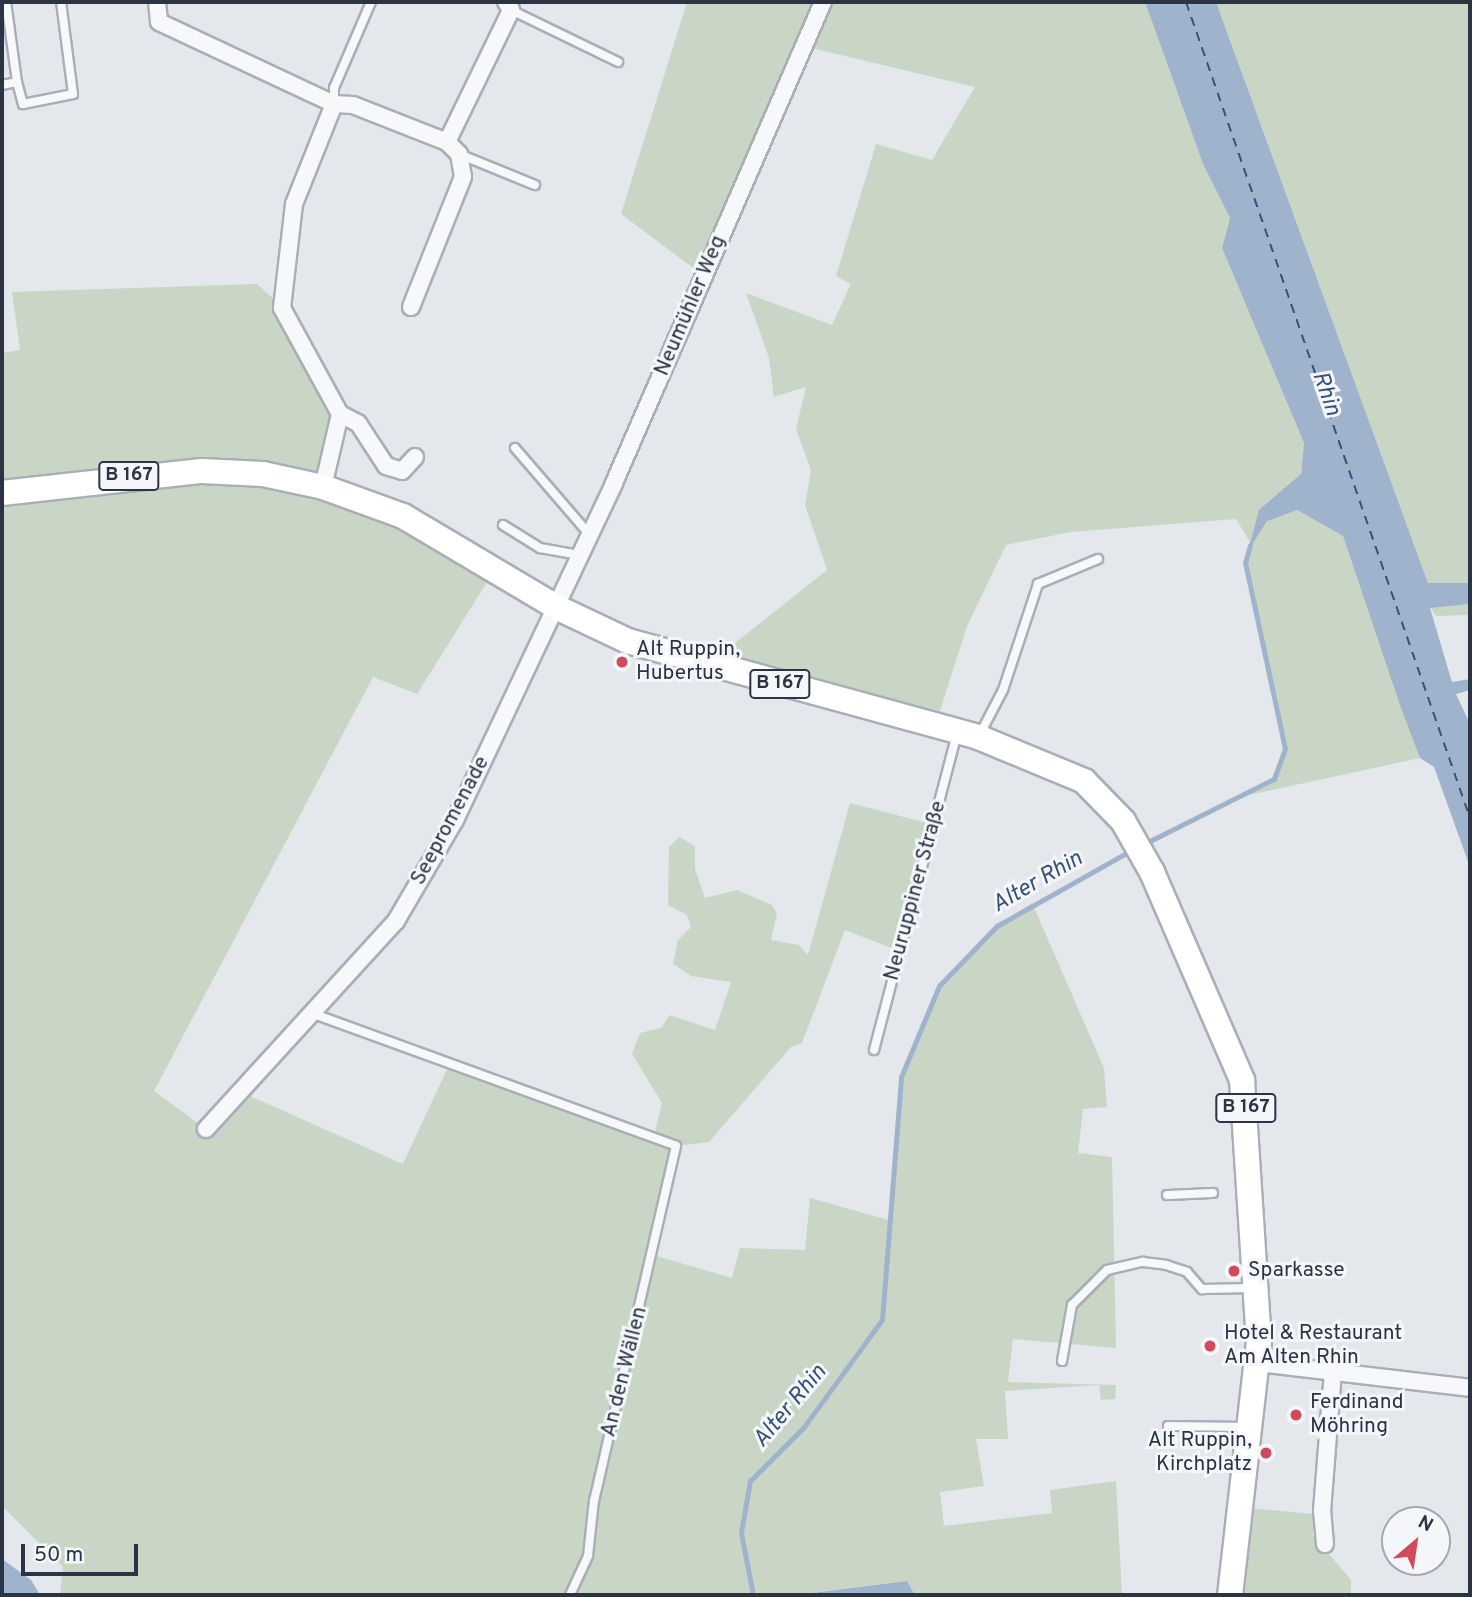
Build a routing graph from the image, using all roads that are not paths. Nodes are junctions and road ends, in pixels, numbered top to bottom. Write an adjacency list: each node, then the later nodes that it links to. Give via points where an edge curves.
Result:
1 (6, 2): 8 (lane)
2 (61, 2): 8 (lane, via 73,94 23,104)
3 (157, 2): 10 (street, via 159,22)
4 (371, 2): 10 (lane, via 334,88)
5 (822, 2): 20 (street, Neumühler Weg)
6 (508, 6): 7 (lane); 11 (street)
7 (618, 62)
8 (18, 82): 9 (lane)
9 (2, 85)
10 (334, 104): 11 (street, via 353,105); 14 (street, via 295,204 282,308)
11 (453, 148): 12 (lane); 13 (street, via 463,177)
12 (535, 185)
13 (411, 307)
14 (340, 414): 16 (street, via 358,423 386,466 402,471); 17 (street)
15 (515, 448): 20 (lane)
16 (415, 457)
17 (323, 487): 18 (main road, B 167, via 229,471 56,484); 23 (main road, B 167, via 403,516)
18 (2, 493)
19 (503, 525): 21 (lane, via 540,548)
20 (589, 534): 21 (street, Neumühler Weg)
21 (579, 555): 23 (street, Neumühler Weg)
22 (1098, 559): 24 (lane, Neuruppiner Straße, via 1054,573 1034,591 1003,690)
23 (556, 607): 24 (main road, B 167, via 685,660); 25 (street, Seepromenade, via 455,820 396,921)
24 (968, 734): 26 (lane, Neuruppiner Straße); 30 (main road, B 167, via 1084,781 1131,834 1152,872 1242,1080)
25 (314, 1014): 27 (street, Seepromenade); 38 (lane, An den Wällen, via 676,1146 594,1500 588,1556)
26 (874, 1051)
27 (206, 1129)
28 (1213, 1193): 29 (lane)
29 (1167, 1195)
30 (1259, 1287): 31 (lane, via 1202,1289 1187,1272 1143,1262 1107,1270 1072,1305); 32 (main road, B 167)
31 (1062, 1361)
32 (1258, 1363): 33 (street); 36 (main road, B 167)
33 (1333, 1372): 34 (street); 37 (street, via 1322,1511)
34 (1470, 1388)
35 (1168, 1426): 36 (lane)
36 (1251, 1427): 39 (main road, B 167)
37 (1325, 1544)
38 (570, 1595)
39 (1230, 1595)

